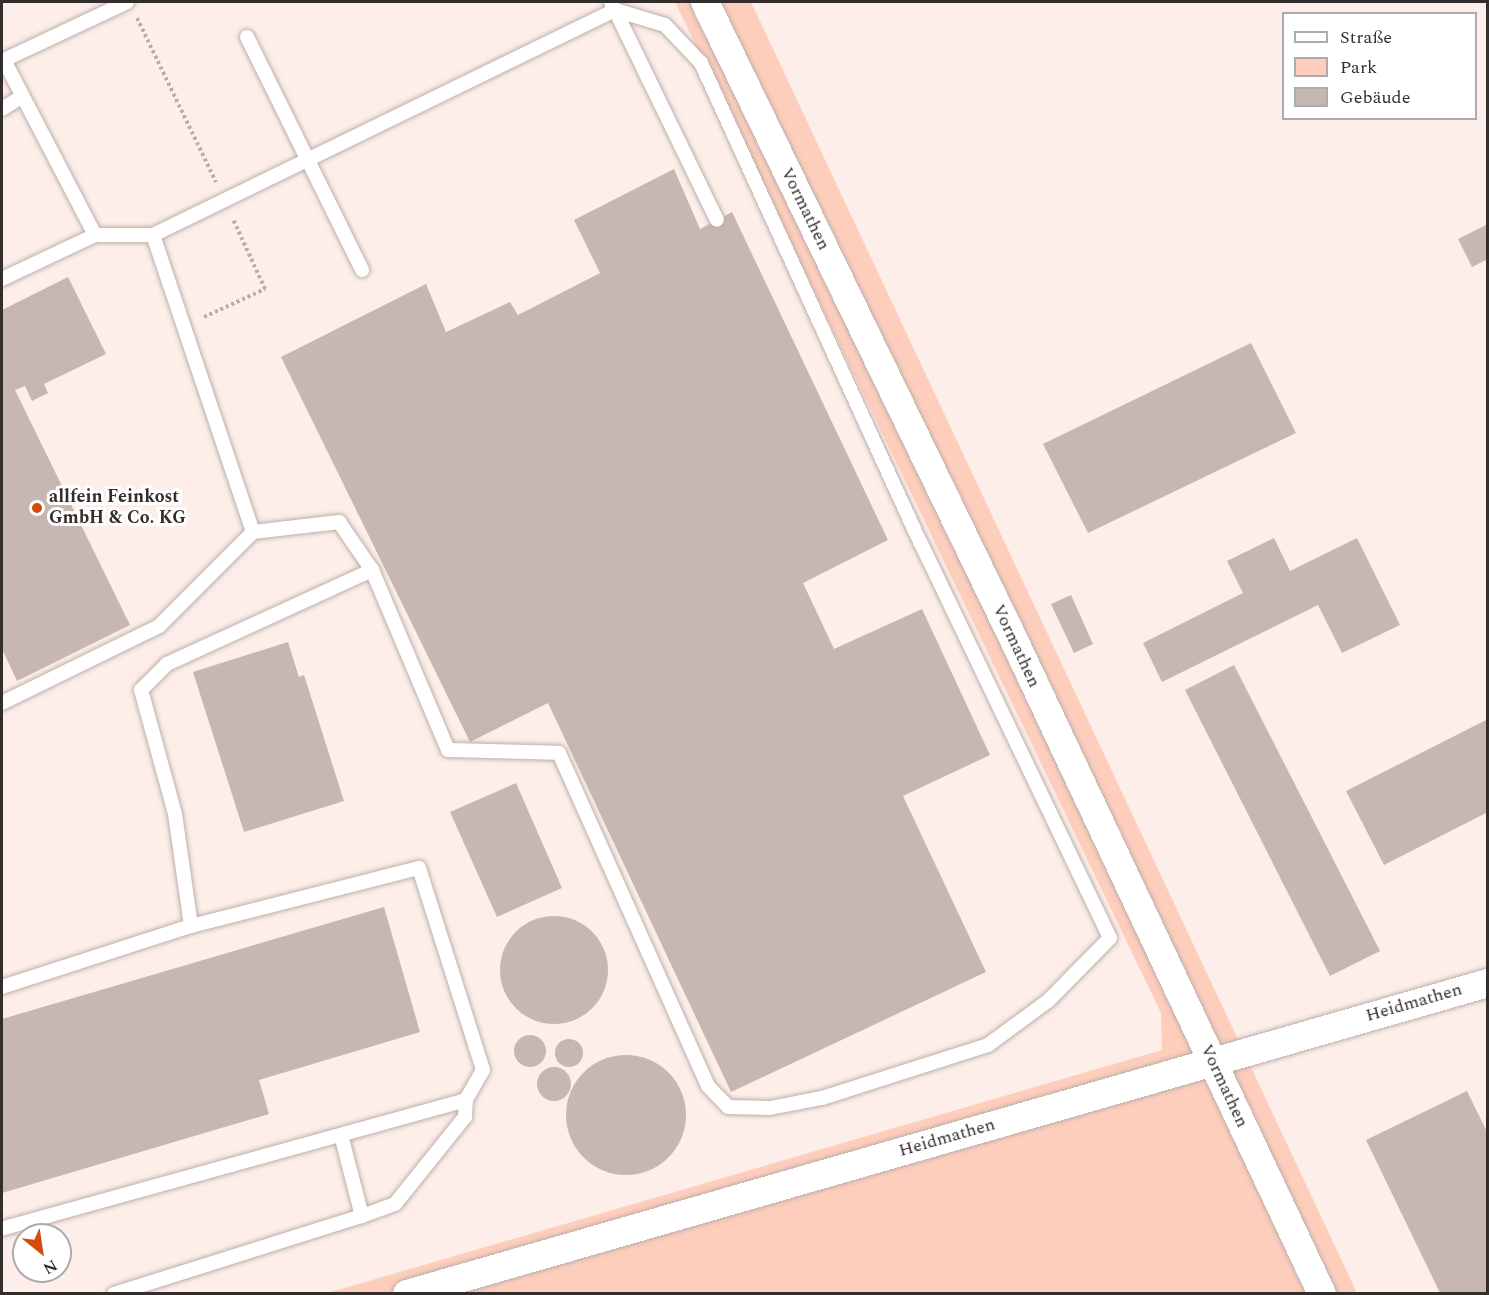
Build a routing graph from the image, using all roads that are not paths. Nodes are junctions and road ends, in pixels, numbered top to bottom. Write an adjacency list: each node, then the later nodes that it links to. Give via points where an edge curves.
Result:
1 (705, 2): 20 (street, Vormathen)
2 (613, 6): 8 (lane); 9 (lane); 15 (lane, via 665,26 701,63 920,542 1110,938 1047,1002 988,1045 822,1098 770,1108 728,1107 708,1086 559,753 448,750)
3 (131, 7): 5 (lane)
4 (246, 37): 8 (lane)
5 (3, 57): 6 (lane)
6 (21, 97): 7 (lane); 10 (lane)
7 (2, 109)
8 (308, 162): 11 (lane, via 224,198); 12 (lane)
9 (717, 220)
10 (96, 234): 11 (lane); 13 (lane)
11 (153, 235): 14 (lane)
12 (362, 270)
13 (2, 279)
14 (253, 532): 15 (lane, via 339,522); 16 (lane, via 159,626)
15 (372, 570): 17 (lane, via 167,664 141,690 175,814)
16 (2, 703)
17 (191, 926): 19 (lane); 21 (lane, via 419,868 483,1070)
18 (1488, 983): 20 (street, Heidmathen)
19 (2, 987)
20 (1212, 1062): 26 (street, Heidmathen); 27 (street, Vormathen)
21 (466, 1100): 22 (lane); 23 (lane, via 465,1117 395,1204)
22 (341, 1135): 23 (lane); 24 (lane)
23 (362, 1216): 25 (lane)
24 (2, 1229)
25 (114, 1293)
26 (407, 1293)
27 (1322, 1293)

